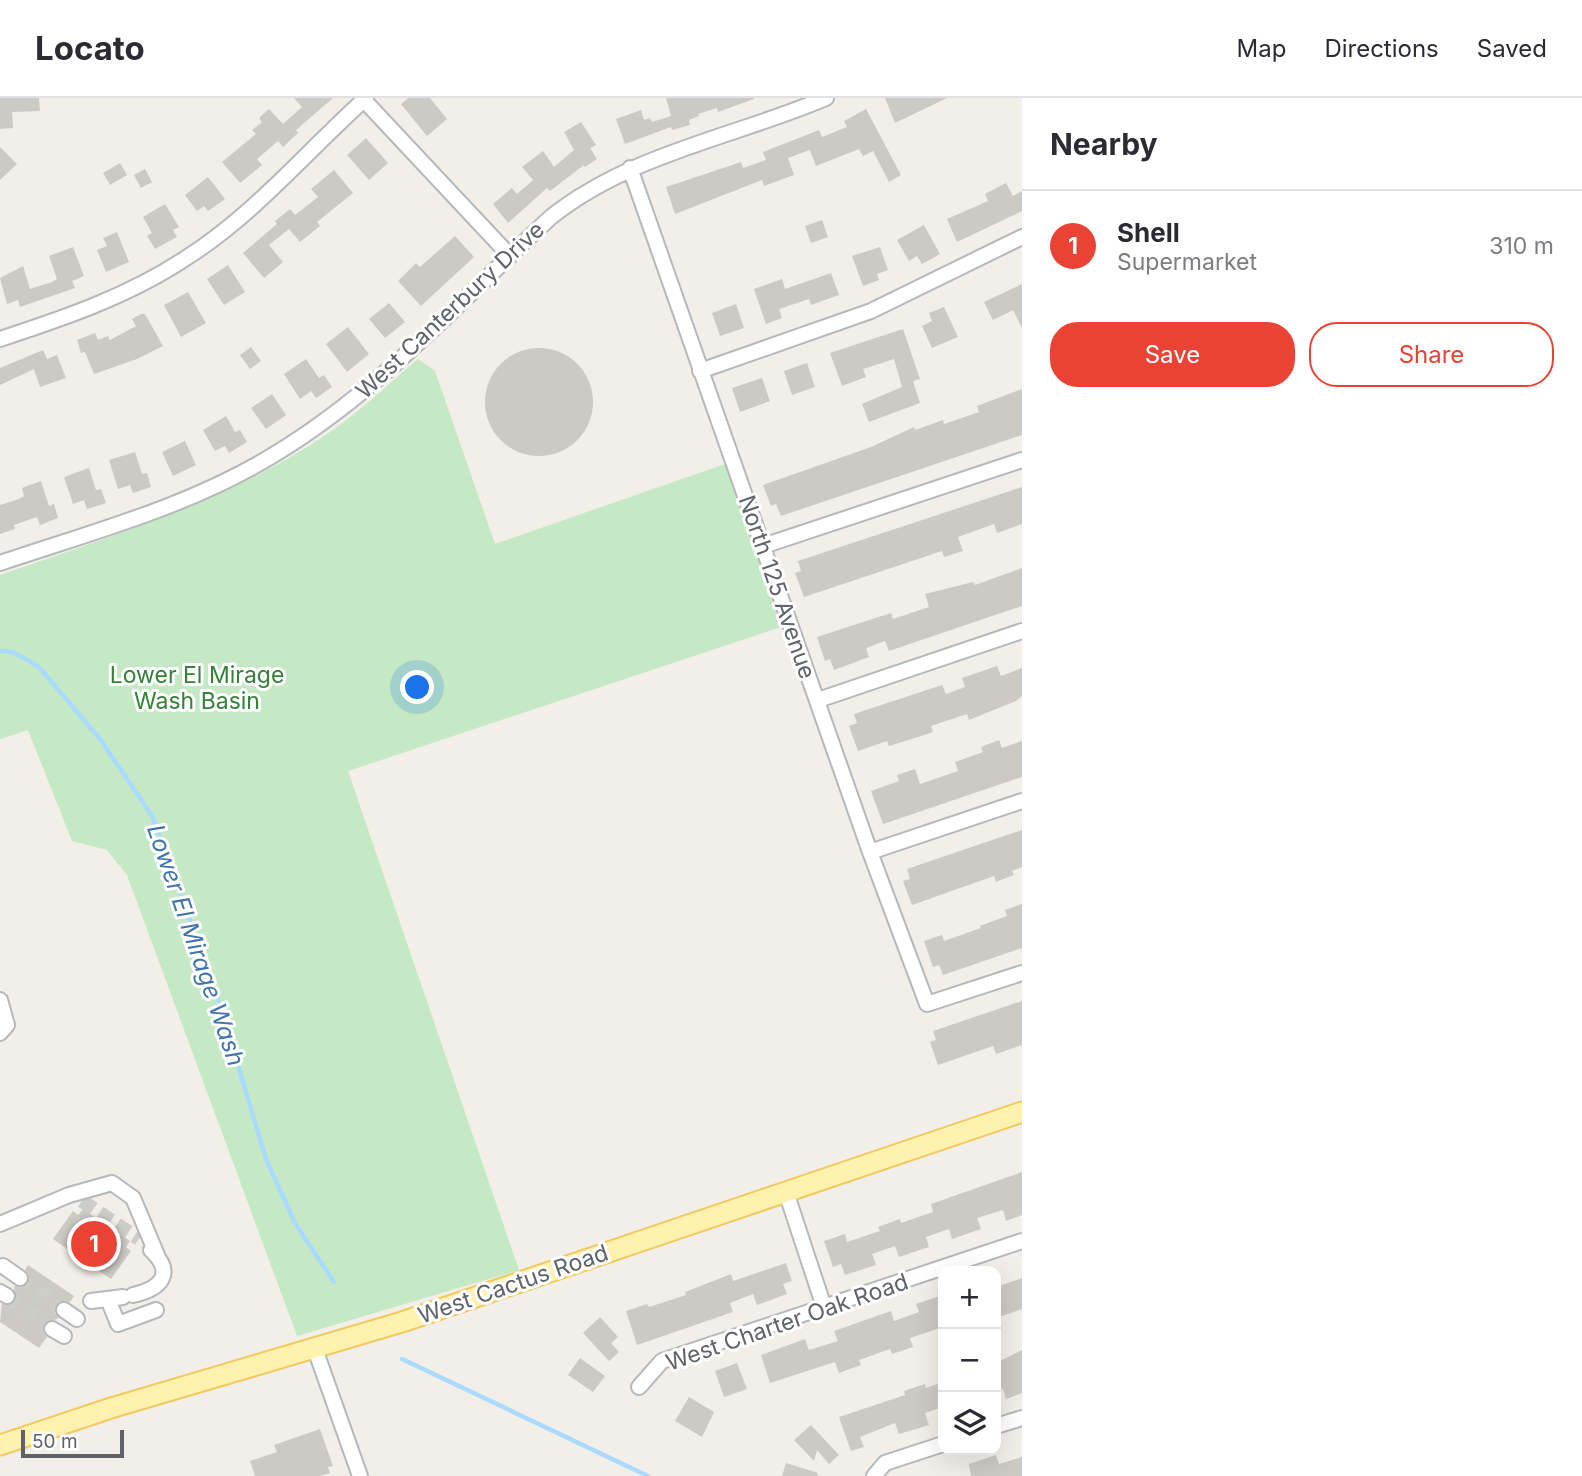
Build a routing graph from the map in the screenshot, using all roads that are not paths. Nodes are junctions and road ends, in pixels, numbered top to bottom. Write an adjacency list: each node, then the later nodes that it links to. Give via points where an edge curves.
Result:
1 (826, 98): 3 (street, West Canterbury Drive)
2 (364, 99): 5 (street); 6 (street, via 250,208 188,258 110,299)
3 (630, 168): 5 (street, West Canterbury Drive, via 582,193); 7 (street, North 125 Avenue)
4 (1022, 237): 7 (street, via 871,311)
5 (510, 256): 10 (street, West Canterbury Drive, via 369,388 276,454 194,495)
6 (0, 339)
7 (700, 371): 9 (street, North 125 Avenue)
8 (1022, 460): 9 (street)
9 (763, 546): 12 (street, North 125 Avenue)
10 (0, 564)
11 (1022, 631): 12 (street)
12 (818, 700): 14 (street, North 125 Avenue)
13 (1022, 801): 14 (street)
14 (870, 852): 15 (street, North 125 Avenue, via 927,1004)
15 (1022, 973)
16 (0, 1000): 17 (street, via 7,1026)
17 (0, 1033)
18 (1022, 1112): 19 (main road, West Cactus Road)
19 (786, 1192): 28 (street); 32 (main road, West Cactus Road)
20 (0, 1224): 23 (street, via 112,1183 133,1198)
21 (139, 1239): 23 (street)
22 (1022, 1241): 28 (street, West Charter Oak Road)
23 (157, 1255): 26 (street, via 164,1274 158,1287)
24 (3, 1266): 25 (street)
25 (20, 1278)
26 (121, 1297): 27 (street); 30 (street, via 118,1324)
27 (91, 1301)
28 (824, 1307): 33 (street, West Charter Oak Road, via 662,1361)
29 (64, 1310): 31 (street)
30 (156, 1310)
31 (77, 1319)
32 (315, 1349): 36 (main road, West Cactus Road, via 111,1408); 38 (street)
33 (639, 1387)
34 (1022, 1418): 35 (street)
35 (1001, 1424)
36 (0, 1446)
37 (938, 1446): 39 (street, via 885,1463)
38 (360, 1476)
39 (874, 1476)

